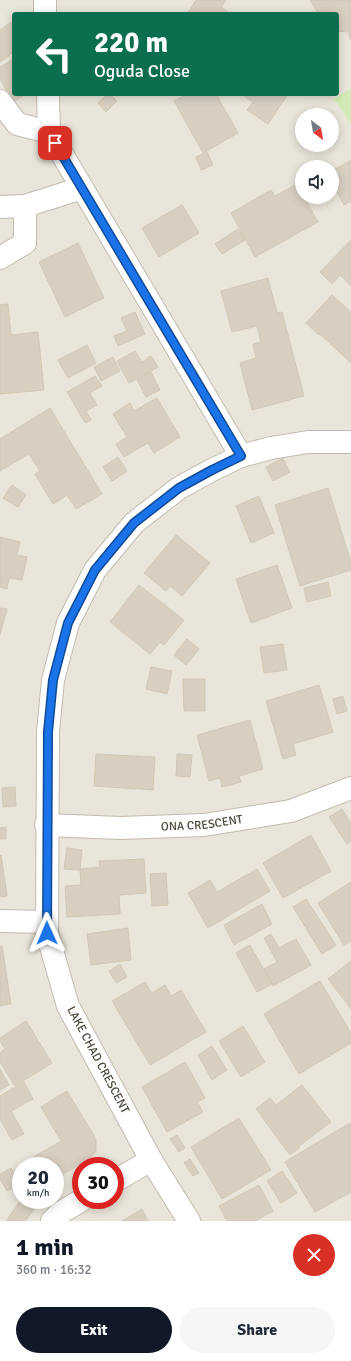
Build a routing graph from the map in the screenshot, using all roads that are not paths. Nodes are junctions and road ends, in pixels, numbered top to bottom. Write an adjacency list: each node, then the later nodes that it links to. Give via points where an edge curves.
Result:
1 (45, 0): 2 (street)
2 (45, 12)
3 (48, 96): 5 (street)
4 (0, 101): 5 (street, via 17,124)
5 (49, 132): 6 (street)
6 (82, 188): 7 (street); 11 (street)
7 (25, 206): 8 (street); 9 (street, via 25,243)
8 (0, 207)
9 (0, 258)
10 (351, 442): 11 (street, LAKE CHAD CRESCENT, via 308,442)
11 (241, 456): 13 (street, LAKE CHAD CRESCENT, via 179,488 134,523 95,570 68,623 53,680 48,732)
12 (351, 788): 13 (street, ONA CRESCENT, via 291,811 204,825 121,828)
13 (46, 825): 15 (street, LAKE CHAD CRESCENT)
14 (0, 921): 15 (street)
15 (46, 922): 16 (street, LAKE CHAD CRESCENT, via 68,1006)
16 (151, 1160): 17 (street); 20 (street, LAKE CHAD CRESCENT)
17 (124, 1176)
18 (72, 1206): 19 (street)
19 (52, 1221)
20 (189, 1221)

